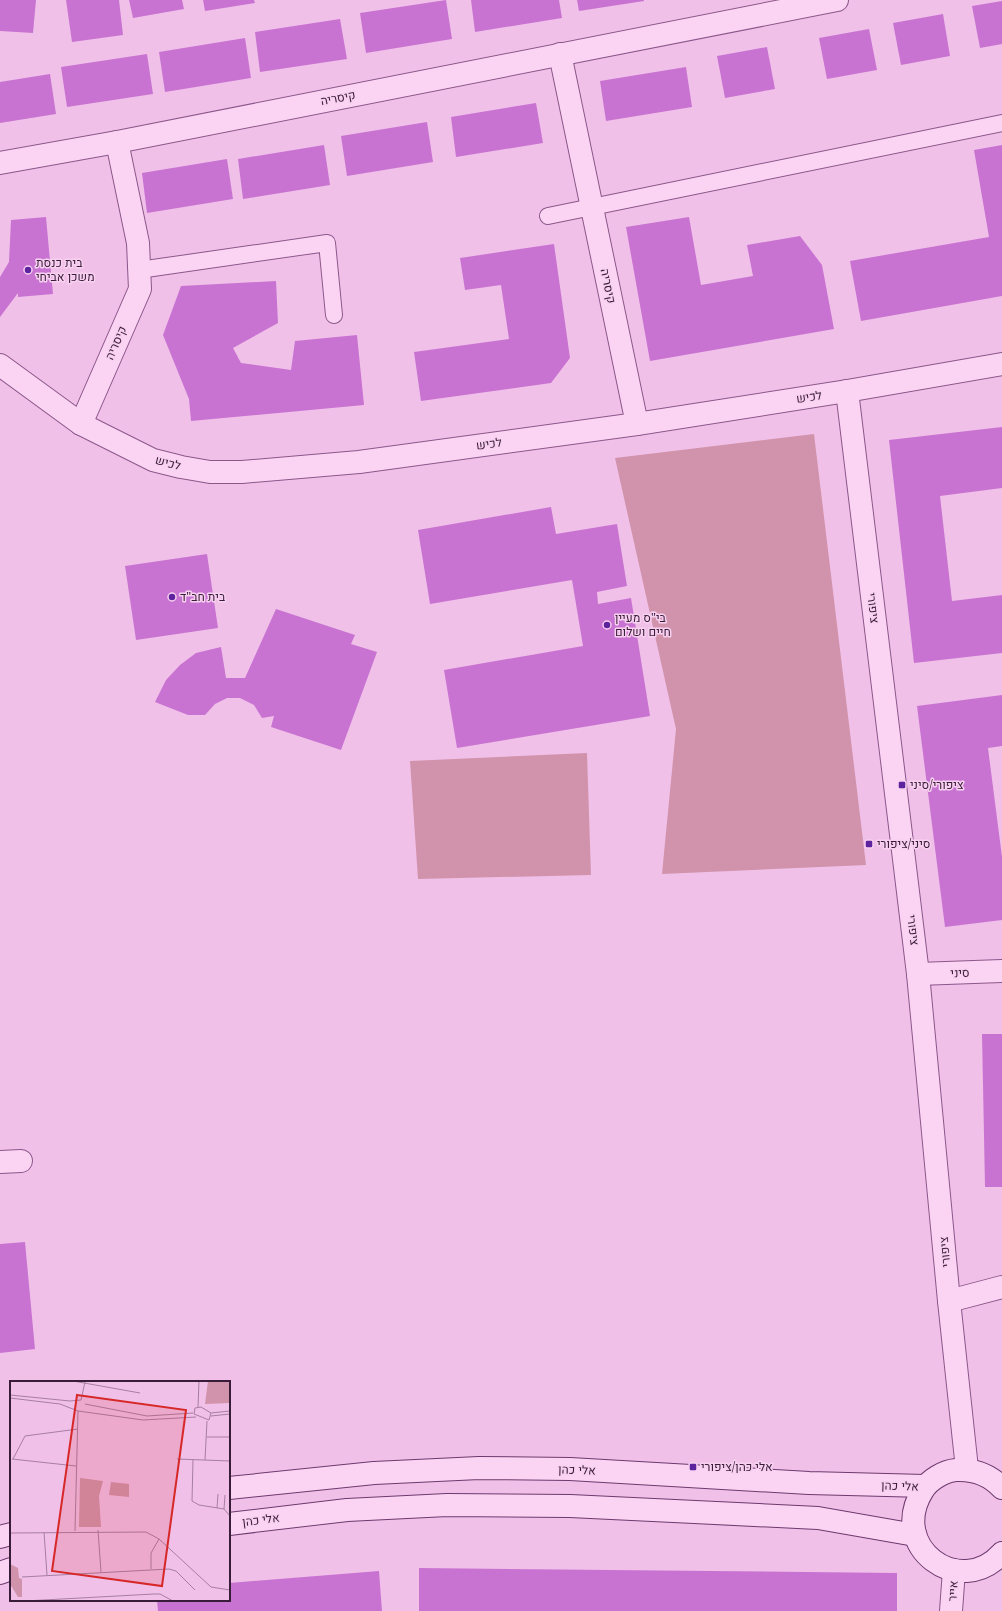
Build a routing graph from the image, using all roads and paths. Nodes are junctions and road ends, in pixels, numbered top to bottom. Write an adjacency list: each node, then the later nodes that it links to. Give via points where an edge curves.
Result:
1 (837, 0): 2 (street, קיסריה)
2 (560, 54): 4 (street, קיסריה); 6 (street, קיסריה)
3 (1002, 123): 6 (lane)
4 (117, 142): 5 (street, קיסריה); 8 (street, קיסריה, via 138,243)
5 (0, 163)
6 (591, 207): 7 (lane); 14 (street, קיסריה)
7 (548, 216)
8 (139, 270): 9 (lane, via 327,243); 13 (street, קיסריה, via 140,289)
9 (334, 315)
10 (1002, 364): 12 (street, לכיש)
11 (0, 365): 13 (street, לכיש)
12 (847, 392): 14 (street, לכיש); 16 (street, ציפורי)
13 (80, 424): 14 (street, לכיש, via 154,460 210,472 242,472 359,462)
14 (637, 424)
15 (1002, 971): 16 (street, סיני)
16 (918, 974): 18 (street, ציפורי)
17 (1002, 1287): 18 (street)
18 (949, 1301): 19 (street, ציפורי)
19 (967, 1470): 20 (street, via 952,1471 937,1477); 22 (street, via 982,1473 995,1480)
20 (925, 1486): 21 (street, אלי כהן, via 809,1483 570,1469 479,1468 374,1473); 25 (street, via 916,1501 912,1518)
21 (230, 1488)
22 (1002, 1488)
23 (230, 1524): 25 (street, אלי כהן, via 347,1510 447,1505 570,1506 818,1518)
24 (10, 1534): 26 (street)
25 (915, 1535): 29 (street, via 921,1548 930,1558 941,1566)
26 (0, 1537)
27 (1002, 1553): 29 (street, via 988,1565 971,1570)
28 (10, 1569): 30 (street)
29 (954, 1570): 31 (street, אייר)
30 (0, 1573)
31 (951, 1611)

